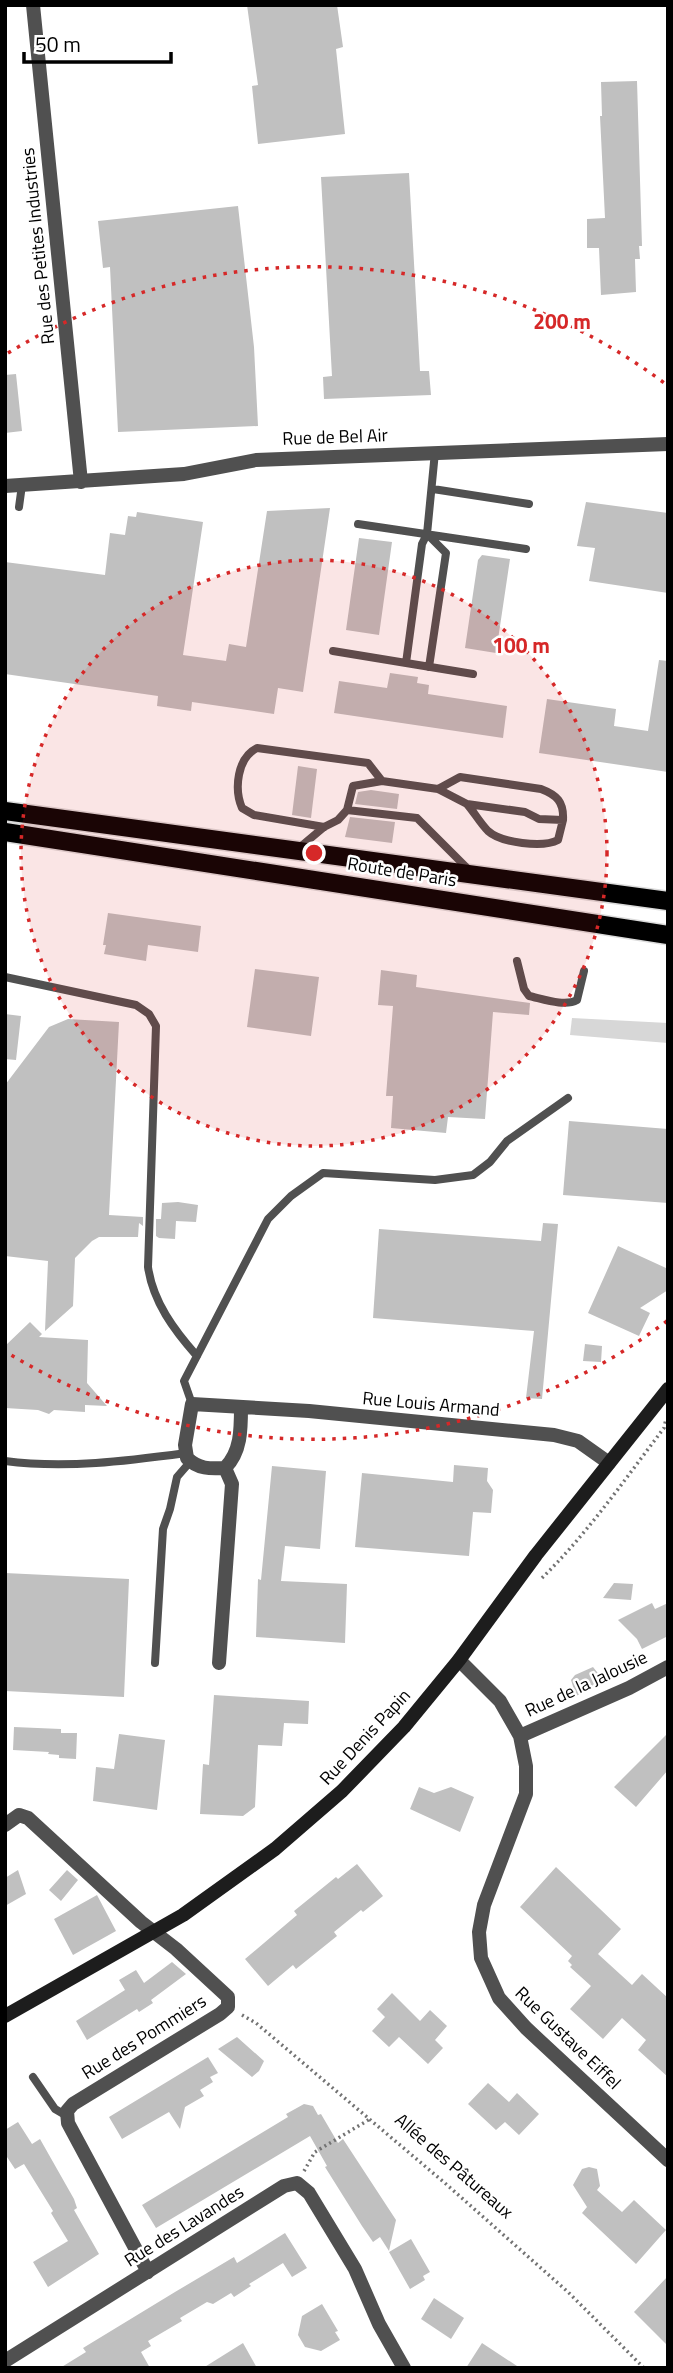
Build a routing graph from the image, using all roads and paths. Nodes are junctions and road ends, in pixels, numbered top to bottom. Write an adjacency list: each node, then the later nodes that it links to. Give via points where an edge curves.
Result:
1 (33, 5): 4 (street, Rue des Petites Industries)
2 (668, 444): 3 (street, Rue de Bel Air)
3 (435, 452): 4 (street, Rue de Bel Air, via 256,460 184,474); 7 (lane)
4 (81, 482): 5 (street, Rue de Bel Air)
5 (22, 485): 6 (street, Rue de Bel Air); 9 (lane)
6 (5, 486)
7 (433, 489): 8 (lane); 11 (lane)
8 (529, 504)
9 (19, 507)
10 (358, 524): 11 (lane)
11 (427, 534): 12 (lane); 14 (lane); 15 (lane, via 446,553)
12 (526, 549)
13 (333, 651): 14 (lane)
14 (406, 663): 15 (lane)
15 (429, 667): 16 (lane)
16 (473, 674)
17 (382, 781): 18 (lane); 20 (lane, via 353,786); 23 (lane, via 368,763 257,748 248,753 239,776 242,808 254,815)
18 (438, 789): 19 (lane); 22 (lane, via 460,777 541,789 561,802)
19 (467, 804): 22 (lane); 22 (lane, via 489,832 504,839 550,845 558,840)
20 (347, 810): 23 (lane); 26 (lane, via 417,818)
21 (5, 811): 25 (main road, Route de Paris)
22 (563, 820)
23 (324, 827): 25 (lane)
24 (5, 832): 28 (main road, Route de Paris)
25 (295, 851): 26 (main road, Route de Paris)
26 (474, 875): 27 (main road, Route de Paris)
27 (668, 901)
28 (668, 935)
29 (517, 961): 30 (lane, via 529,996 548,1000 577,1000)
30 (584, 971)
31 (5, 977): 33 (lane, via 136,1005 156,1026 150,1284 162,1311)
32 (568, 1098): 33 (lane, via 507,1141 490,1163 473,1175 435,1180 323,1173 268,1219)
33 (197, 1356): 35 (lane, via 184,1381)
34 (668, 1389): 40 (street, Rue Denis Papin)
35 (192, 1404): 36 (street); 38 (street, via 185,1445)
36 (241, 1408): 40 (street, Rue Louis Armand, via 554,1435 578,1441); 41 (street, via 241,1433 234,1459)
37 (668, 1409): 42 (path, via 664,1427 564,1557 534,1586)
38 (188, 1458): 39 (lane, via 30,1465); 41 (street, via 206,1469); 44 (lane, via 177,1477 163,1529)
39 (5, 1461)
40 (609, 1463): 42 (street, Rue Denis Papin)
41 (225, 1468): 45 (street, via 232,1484)
42 (506, 1597): 43 (street, Rue Denis Papin)
43 (459, 1660): 47 (street, Rue Gustave Eiffel, via 500,1702); 49 (street, Rue Denis Papin, via 404,1727 342,1791 275,1849)
44 (155, 1663)
45 (219, 1663)
46 (668, 1667): 47 (street, Rue de la Jalousie)
47 (520, 1736): 55 (street, Rue Gustave Eiffel, via 526,1794 484,1905 481,1958 499,1998 526,2028)
48 (5, 1825): 49 (street, via 19,1815 28,1818)
49 (154, 1933): 50 (street, Rue des Pommiers, via 228,1997); 51 (street, Rue Denis Papin)
50 (228, 2007): 53 (street, Rue des Pommiers, via 73,2104); 54 (path, Allée des Pâtureaux, via 256,2023)
51 (5, 2016)
52 (33, 2077): 53 (lane, via 55,2109)
53 (68, 2117): 57 (street)
54 (370, 2119): 56 (path, via 315,2152); 60 (path, Allée des Pâtureaux, via 568,2292)
55 (668, 2160)
56 (297, 2183): 57 (street, Rue des Lavandes, via 284,2186); 59 (street, via 309,2193 355,2269)
57 (148, 2272): 58 (street, Rue des Lavandes)
58 (5, 2361)
59 (404, 2368)
60 (644, 2368)

